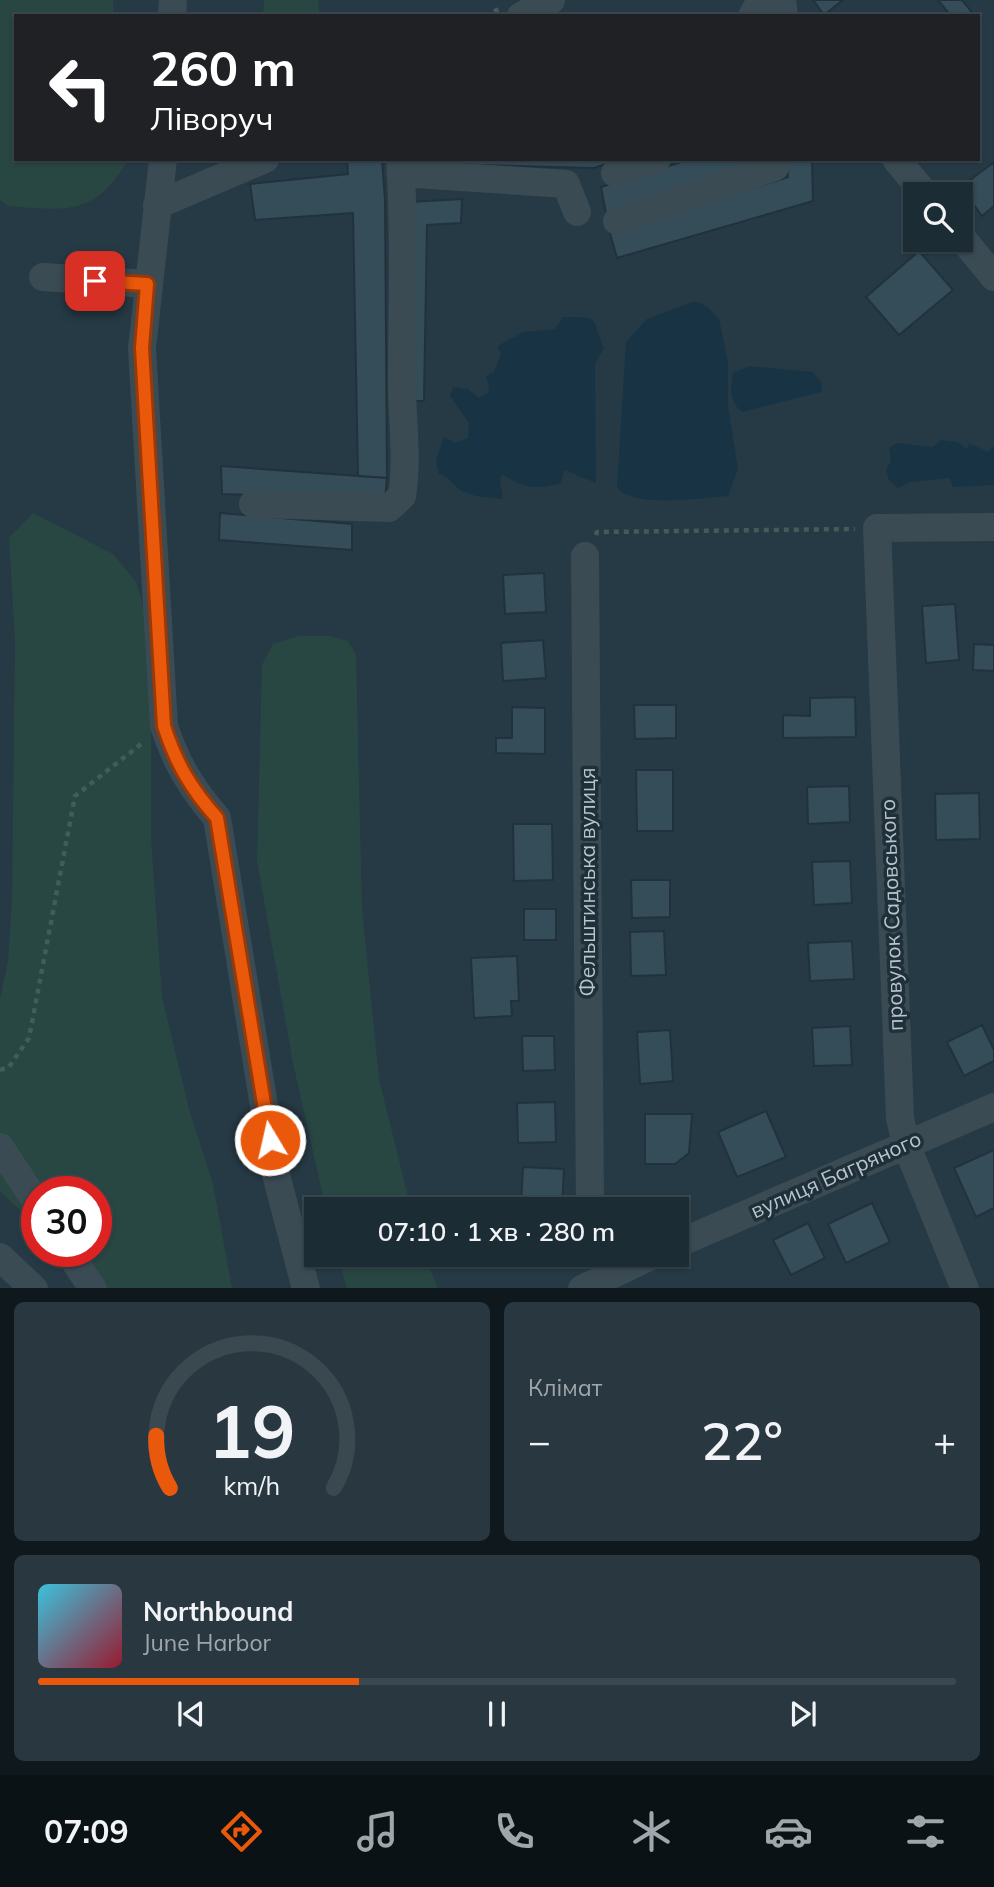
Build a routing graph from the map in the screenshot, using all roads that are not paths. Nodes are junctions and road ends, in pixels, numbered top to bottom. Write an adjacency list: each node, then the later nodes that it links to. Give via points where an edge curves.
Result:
1 (551, 0): 2 (street)
2 (525, 14)
3 (163, 161): 11 (street)
4 (260, 161): 11 (street)
5 (651, 161): 9 (street)
6 (774, 161): 13 (street, via 775,167)
7 (898, 161): 10 (street)
8 (400, 166): 12 (street, via 566,184); 18 (street, via 406,463 402,496 389,508)
9 (615, 173)
10 (915, 182)
11 (157, 205): 17 (street)
12 (577, 212)
13 (617, 221)
14 (973, 252): 16 (street)
15 (43, 277): 17 (street)
16 (994, 277)
17 (147, 284): 33 (street, via 142,348 164,726 190,787 217,818 274,1167)
18 (253, 504)
19 (994, 527): 22 (street, провулок Садовського, via 877,528 900,1118)
20 (585, 556): 25 (street, Фельштинська вулиця)
21 (994, 1107): 22 (street, вулиця Багряного)
22 (906, 1144): 26 (street, вулиця Багряного); 34 (street, провулок Садовського)
23 (0, 1147): 24 (street)
24 (21, 1179)
25 (590, 1197)
26 (689, 1239)
27 (0, 1257): 31 (street)
28 (79, 1267): 32 (street)
29 (614, 1267): 30 (street)
30 (588, 1275)
31 (33, 1288)
32 (92, 1288)
33 (306, 1288)
34 (965, 1288)

